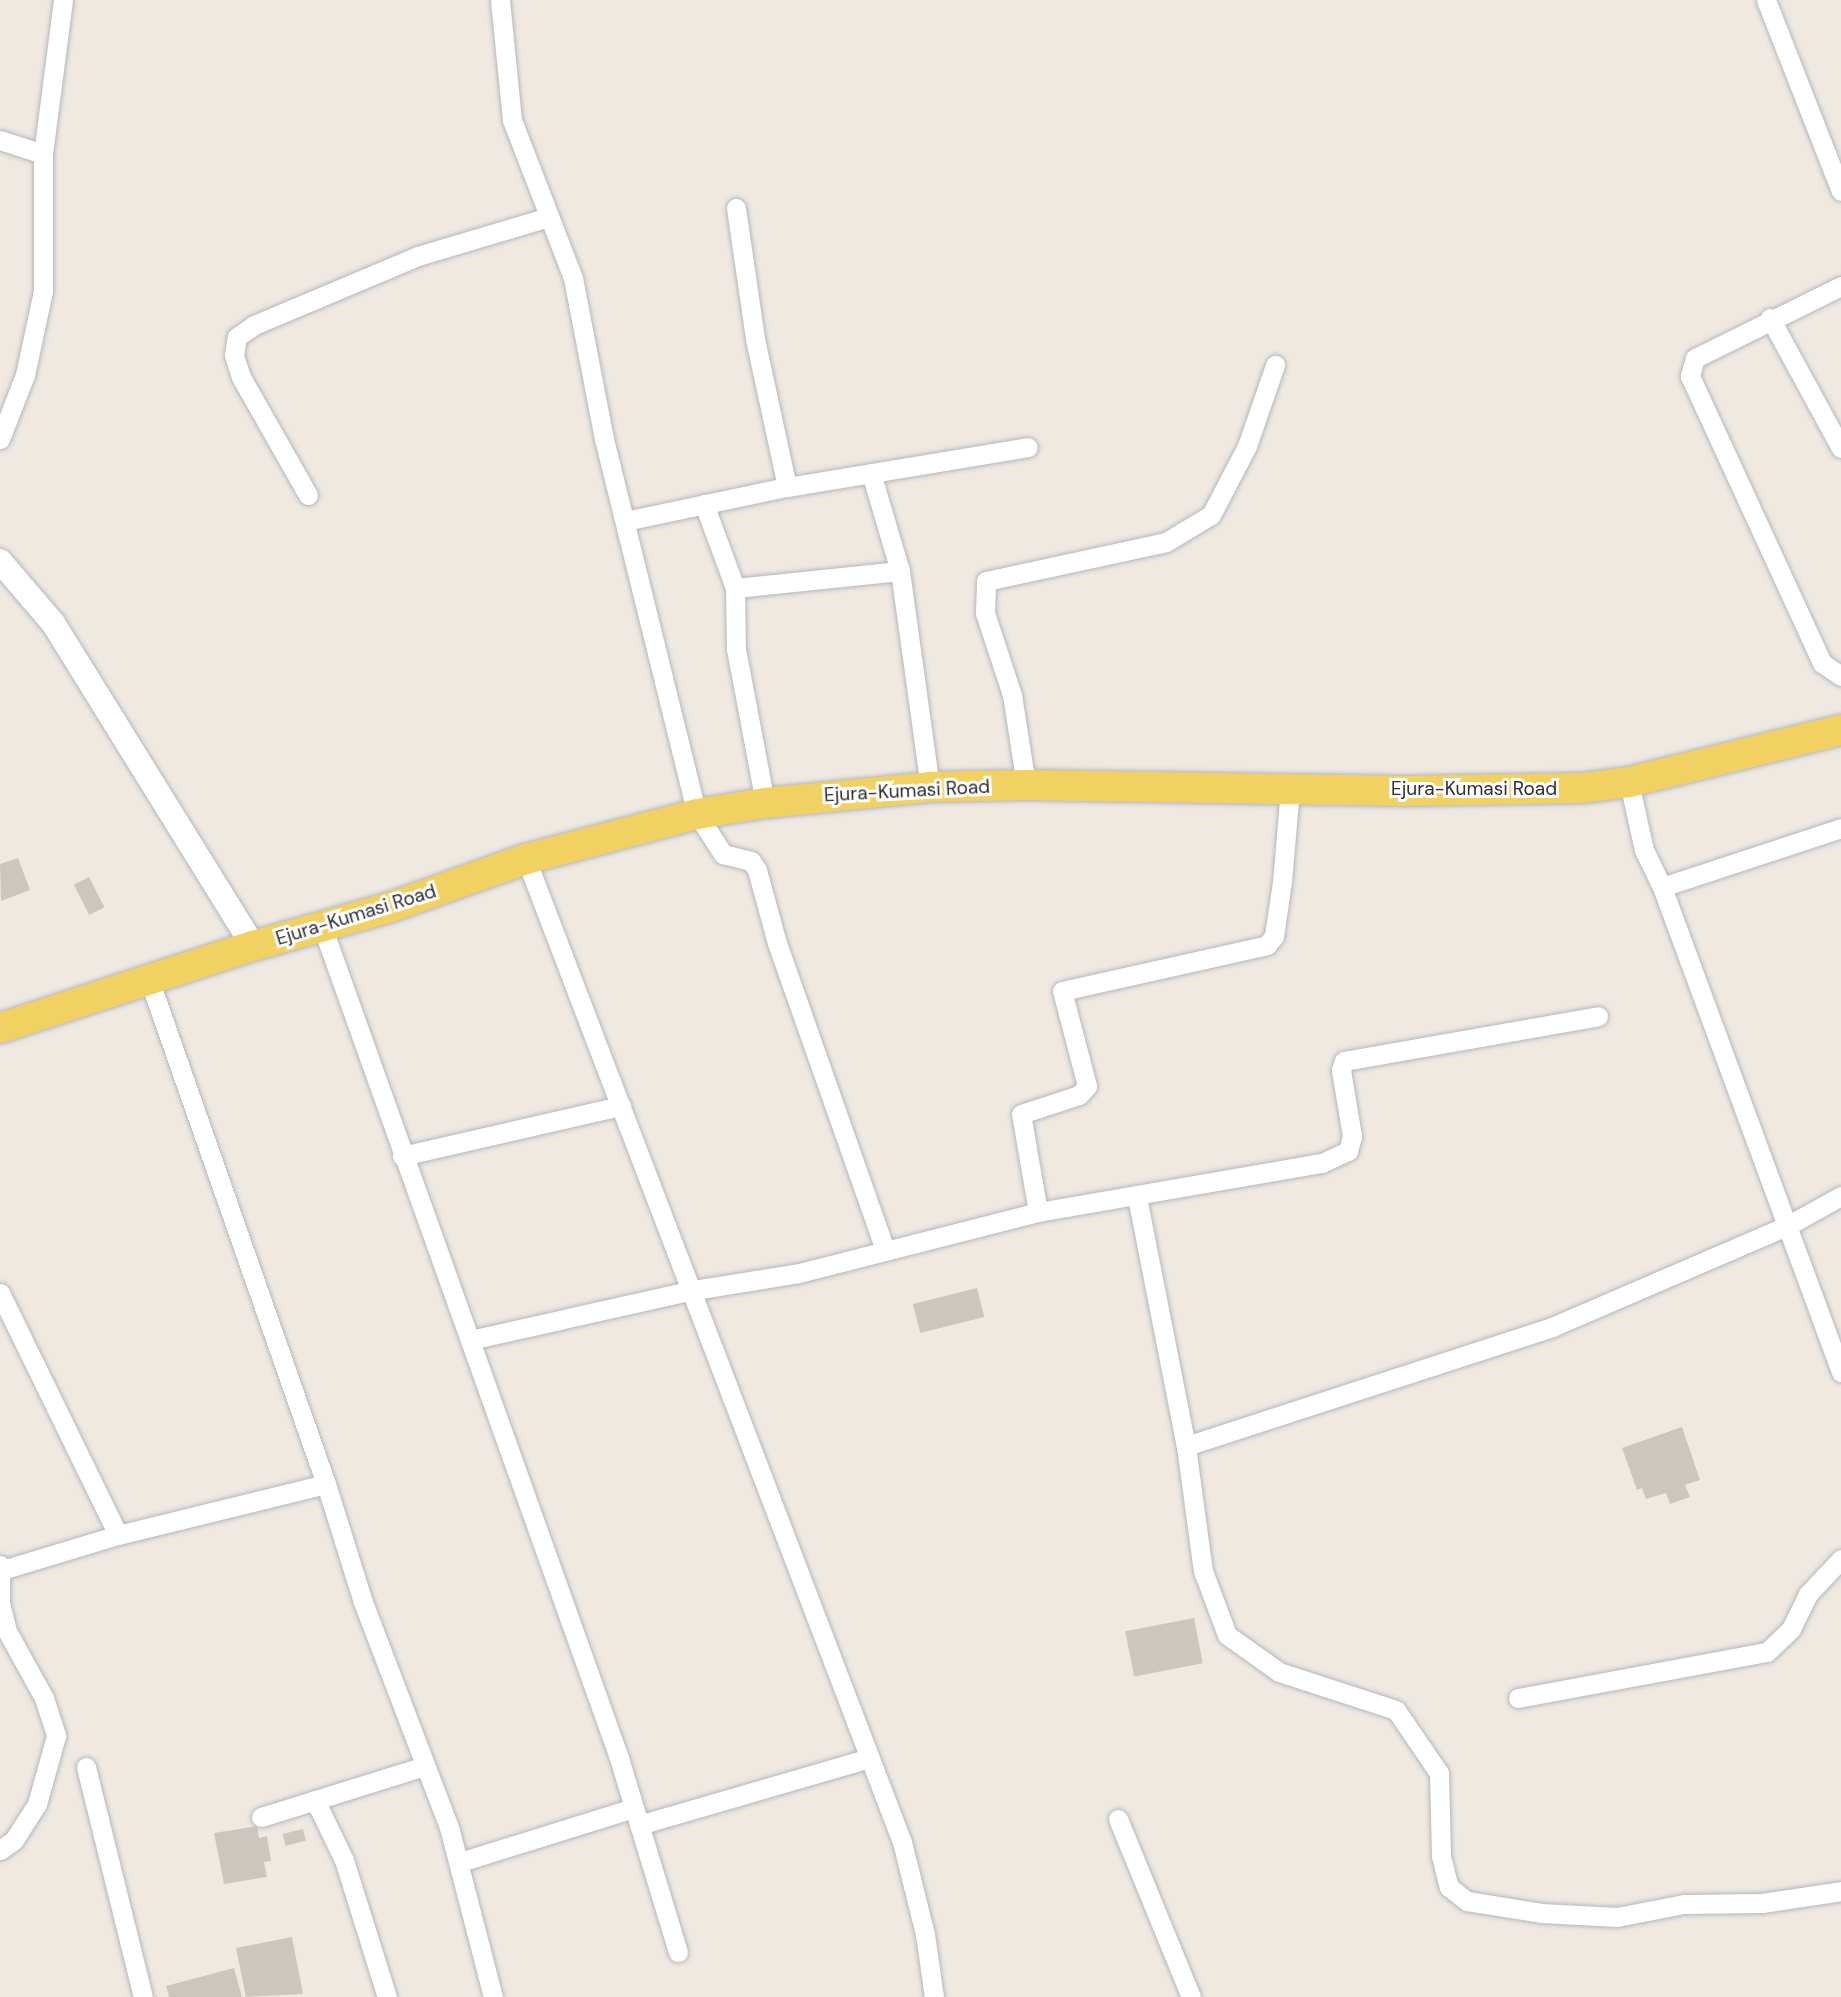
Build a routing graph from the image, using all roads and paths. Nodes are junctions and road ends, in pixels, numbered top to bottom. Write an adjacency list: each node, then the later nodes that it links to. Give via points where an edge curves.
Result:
1 (63, 0): 5 (street)
2 (500, 0): 8 (street, via 512,120)
3 (1766, 0): 6 (street)
4 (0, 140): 5 (street)
5 (43, 154): 12 (street, via 43,291 25,375)
6 (1841, 191)
7 (736, 208): 16 (street, via 755,338)
8 (549, 217): 17 (street, via 418,256 254,324 237,337 234,355 240,377); 19 (street, via 573,278)
9 (1841, 286): 10 (street)
10 (1770, 318): 14 (street); 23 (street, via 1695,358 1690,376 1822,663)
11 (1275, 365): 26 (street, via 1247,446 1211,515 1166,542 986,581 985,613 1012,695)
12 (0, 439)
13 (1028, 447): 15 (street)
14 (1841, 448)
15 (871, 473): 16 (street); 21 (street)
16 (787, 487): 18 (street)
17 (309, 495)
18 (705, 503): 19 (street); 22 (street)
19 (625, 522): 30 (street)
20 (0, 561): 35 (street, via 53,623)
21 (900, 571): 22 (street); 27 (street)
22 (735, 588): 29 (street, via 736,649)
23 (1841, 677)
24 (1841, 730): 25 (main road, Ejura-Kumasi Road)
25 (1629, 782): 28 (main road, Ejura-Kumasi Road, via 1521,791); 33 (street, via 1644,850)
26 (1026, 785): 27 (main road, Ejura-Kumasi Road); 28 (main road, Ejura-Kumasi Road)
27 (930, 787): 29 (main road, Ejura-Kumasi Road)
28 (1290, 788): 43 (street, via 1282,882 1274,936 1268,945 1062,991 1087,1086 1079,1095 1021,1114)
29 (765, 803): 30 (main road, Ejura-Kumasi Road)
30 (697, 814): 32 (main road, Ejura-Kumasi Road); 45 (street, via 723,854 751,861 757,870 777,943)
31 (1841, 828): 33 (street)
32 (526, 859): 34 (main road, Ejura-Kumasi Road); 39 (street)
33 (1662, 887): 44 (street)
34 (322, 926): 35 (main road, Ejura-Kumasi Road); 40 (street)
35 (253, 946): 36 (main road, Ejura-Kumasi Road)
36 (150, 982): 38 (main road, Ejura-Kumasi Road); 51 (street)
37 (1598, 1016): 42 (street, via 1344,1061 1341,1070 1352,1136 1349,1151 1322,1163)
38 (0, 1028)
39 (621, 1107): 40 (street); 46 (street)
40 (402, 1156): 48 (street)
41 (1841, 1196): 44 (street)
42 (1137, 1197): 43 (street); 50 (street)
43 (1038, 1212): 45 (street)
44 (1787, 1226): 49 (street); 50 (street, via 1552,1327)
45 (885, 1250): 46 (street, via 799,1273)
46 (694, 1290): 48 (street); 56 (street)
47 (0, 1293): 52 (street)
48 (470, 1340): 60 (street)
49 (1841, 1372)
50 (1186, 1446): 65 (street, via 1203,1571 1227,1635 1279,1672 1396,1710 1439,1773 1441,1856 1449,1887 1468,1901 1541,1913 1617,1917 1684,1904 1762,1903)
51 (326, 1483): 52 (street); 57 (street, via 363,1602)
52 (118, 1535): 54 (street)
53 (1841, 1559): 55 (street, via 1808,1594 1791,1629 1767,1652)
54 (1, 1568): 63 (street, via 0,1603 7,1631 44,1698 56,1736 37,1804 14,1840)
55 (1518, 1698)
56 (869, 1758): 60 (street); 70 (street, via 902,1842 925,1934)
57 (425, 1766): 59 (street); 64 (street)
58 (86, 1767): 67 (street)
59 (315, 1800): 61 (street); 68 (street, via 344,1860)
60 (636, 1816): 64 (street); 66 (street)
61 (261, 1817)
62 (1118, 1819): 71 (street)
63 (0, 1850)
64 (460, 1862): 69 (street)
65 (1841, 1891)
66 (678, 1952)
67 (143, 1997)
68 (387, 1997)
69 (493, 1997)
70 (934, 1997)
71 (1191, 1997)

